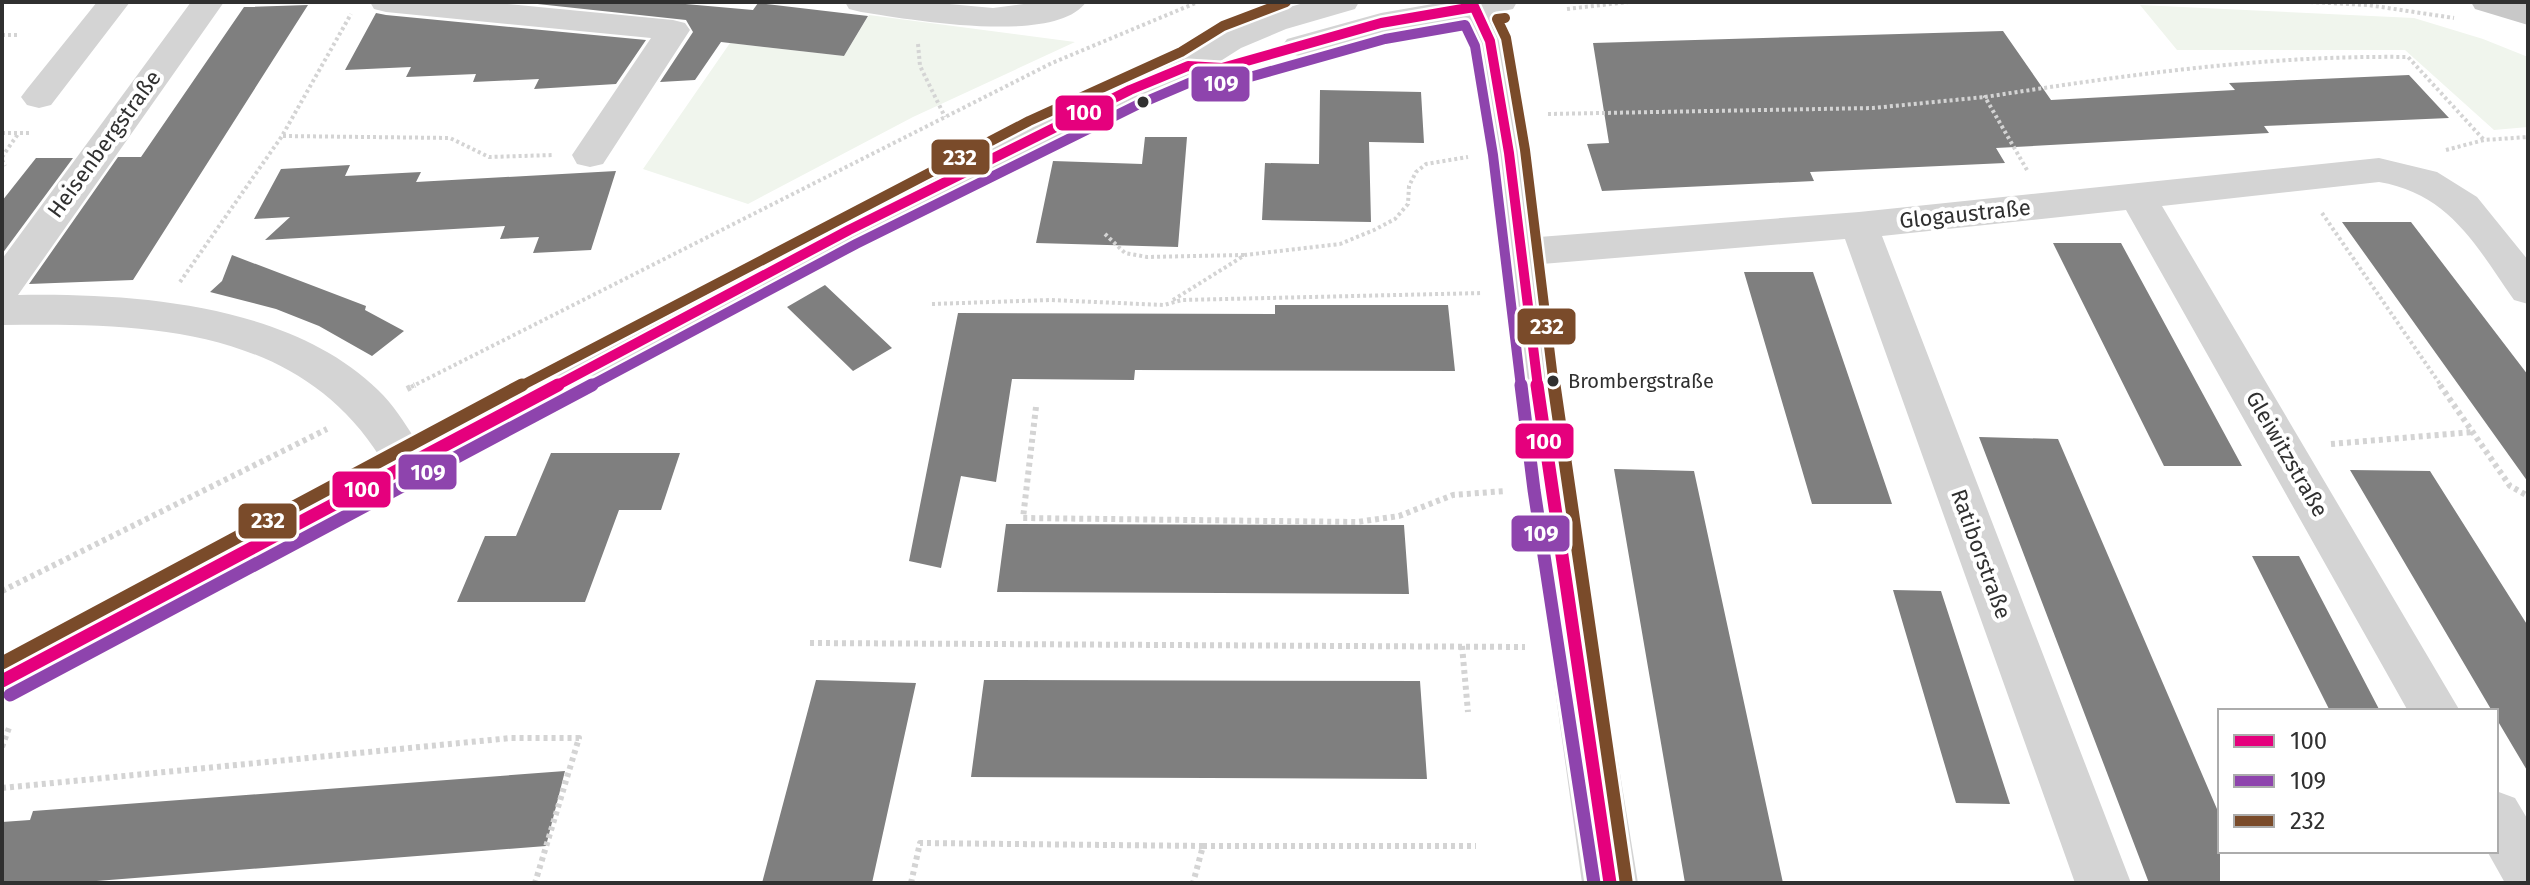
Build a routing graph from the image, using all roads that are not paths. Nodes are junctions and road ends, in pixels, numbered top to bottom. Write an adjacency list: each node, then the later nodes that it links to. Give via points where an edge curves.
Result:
1 (114, 2): 11 (street)
2 (208, 2): 16 (street, Heisenbergstraße)
3 (386, 2): 12 (street, via 673,30)
4 (861, 2): 5 (street, via 988,19 1048,12)
5 (1070, 2)
6 (1343, 2): 10 (street, via 1252,32)
7 (1483, 4): 10 (street, via 1381,23 1222,68); 15 (street)
8 (2474, 11): 9 (main road)
9 (2528, 15)
10 (1188, 66): 19 (street, via 1048,129)
11 (39, 97)
12 (590, 155)
13 (2138, 197): 14 (street, Glogaustraße); 17 (street, Glogaustraße, via 2337,172 2408,175 2457,201); 21 (street, Gleiwitzstraße)
14 (1859, 225): 15 (street, Glogaustraße); 25 (street, Ratiborstraße)
15 (1524, 272): 24 (street, via 1550,488)
16 (2, 288)
17 (2528, 290)
18 (2, 310): 19 (street, via 104,308 235,330 319,369 369,408)
19 (407, 463): 20 (street)
20 (2, 681)
21 (2434, 709)
22 (2498, 819): 23 (street)
23 (2528, 871)
24 (1610, 883)
25 (2103, 883)

